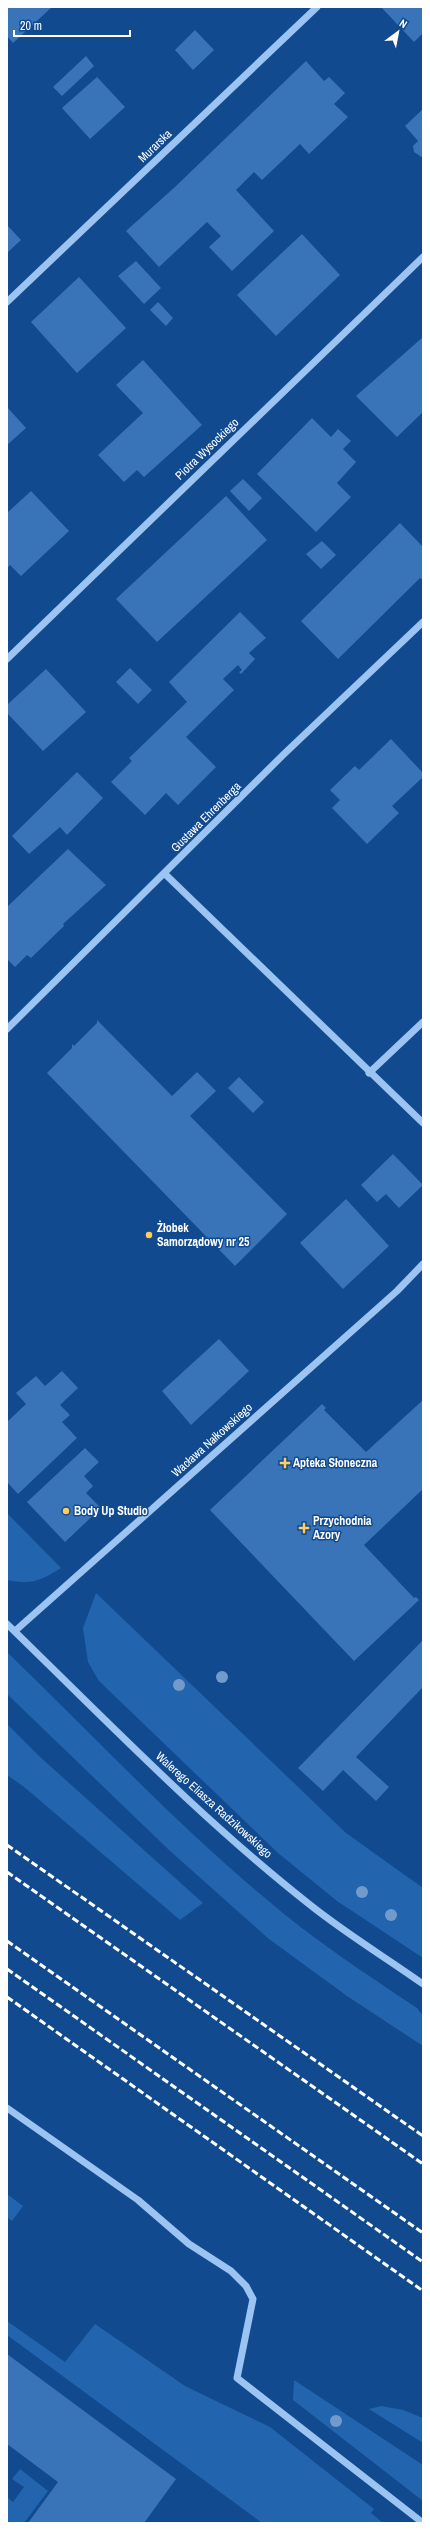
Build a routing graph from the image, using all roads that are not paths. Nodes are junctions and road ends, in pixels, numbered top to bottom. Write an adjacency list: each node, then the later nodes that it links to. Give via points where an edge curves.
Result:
1 (317, 7): 3 (street, Murarska)
2 (423, 257): 5 (street, Piotra Wysockiego)
3 (7, 302)
4 (423, 622): 6 (street, Gustawa Ehrenberga, via 284,754)
5 (7, 659)
6 (165, 874): 8 (street, Gustawa Ehrenberga); 9 (street)
7 (423, 1022): 9 (street)
8 (7, 1029)
9 (369, 1073): 10 (street)
10 (423, 1123)
11 (423, 1264): 13 (street, Wacława Nałkowskiego, via 397,1291)
12 (7, 1624): 13 (street, Walerego Eliasza Radzikowskiego)
13 (15, 1631): 14 (street, Walerego Eliasza Radzikowskiego, via 125,1740 224,1832 309,1904)
14 (423, 1984)
15 (7, 2108): 16 (street, via 138,2200 189,2244 239,2278 251,2293 253,2300 237,2378)
16 (423, 2523)

